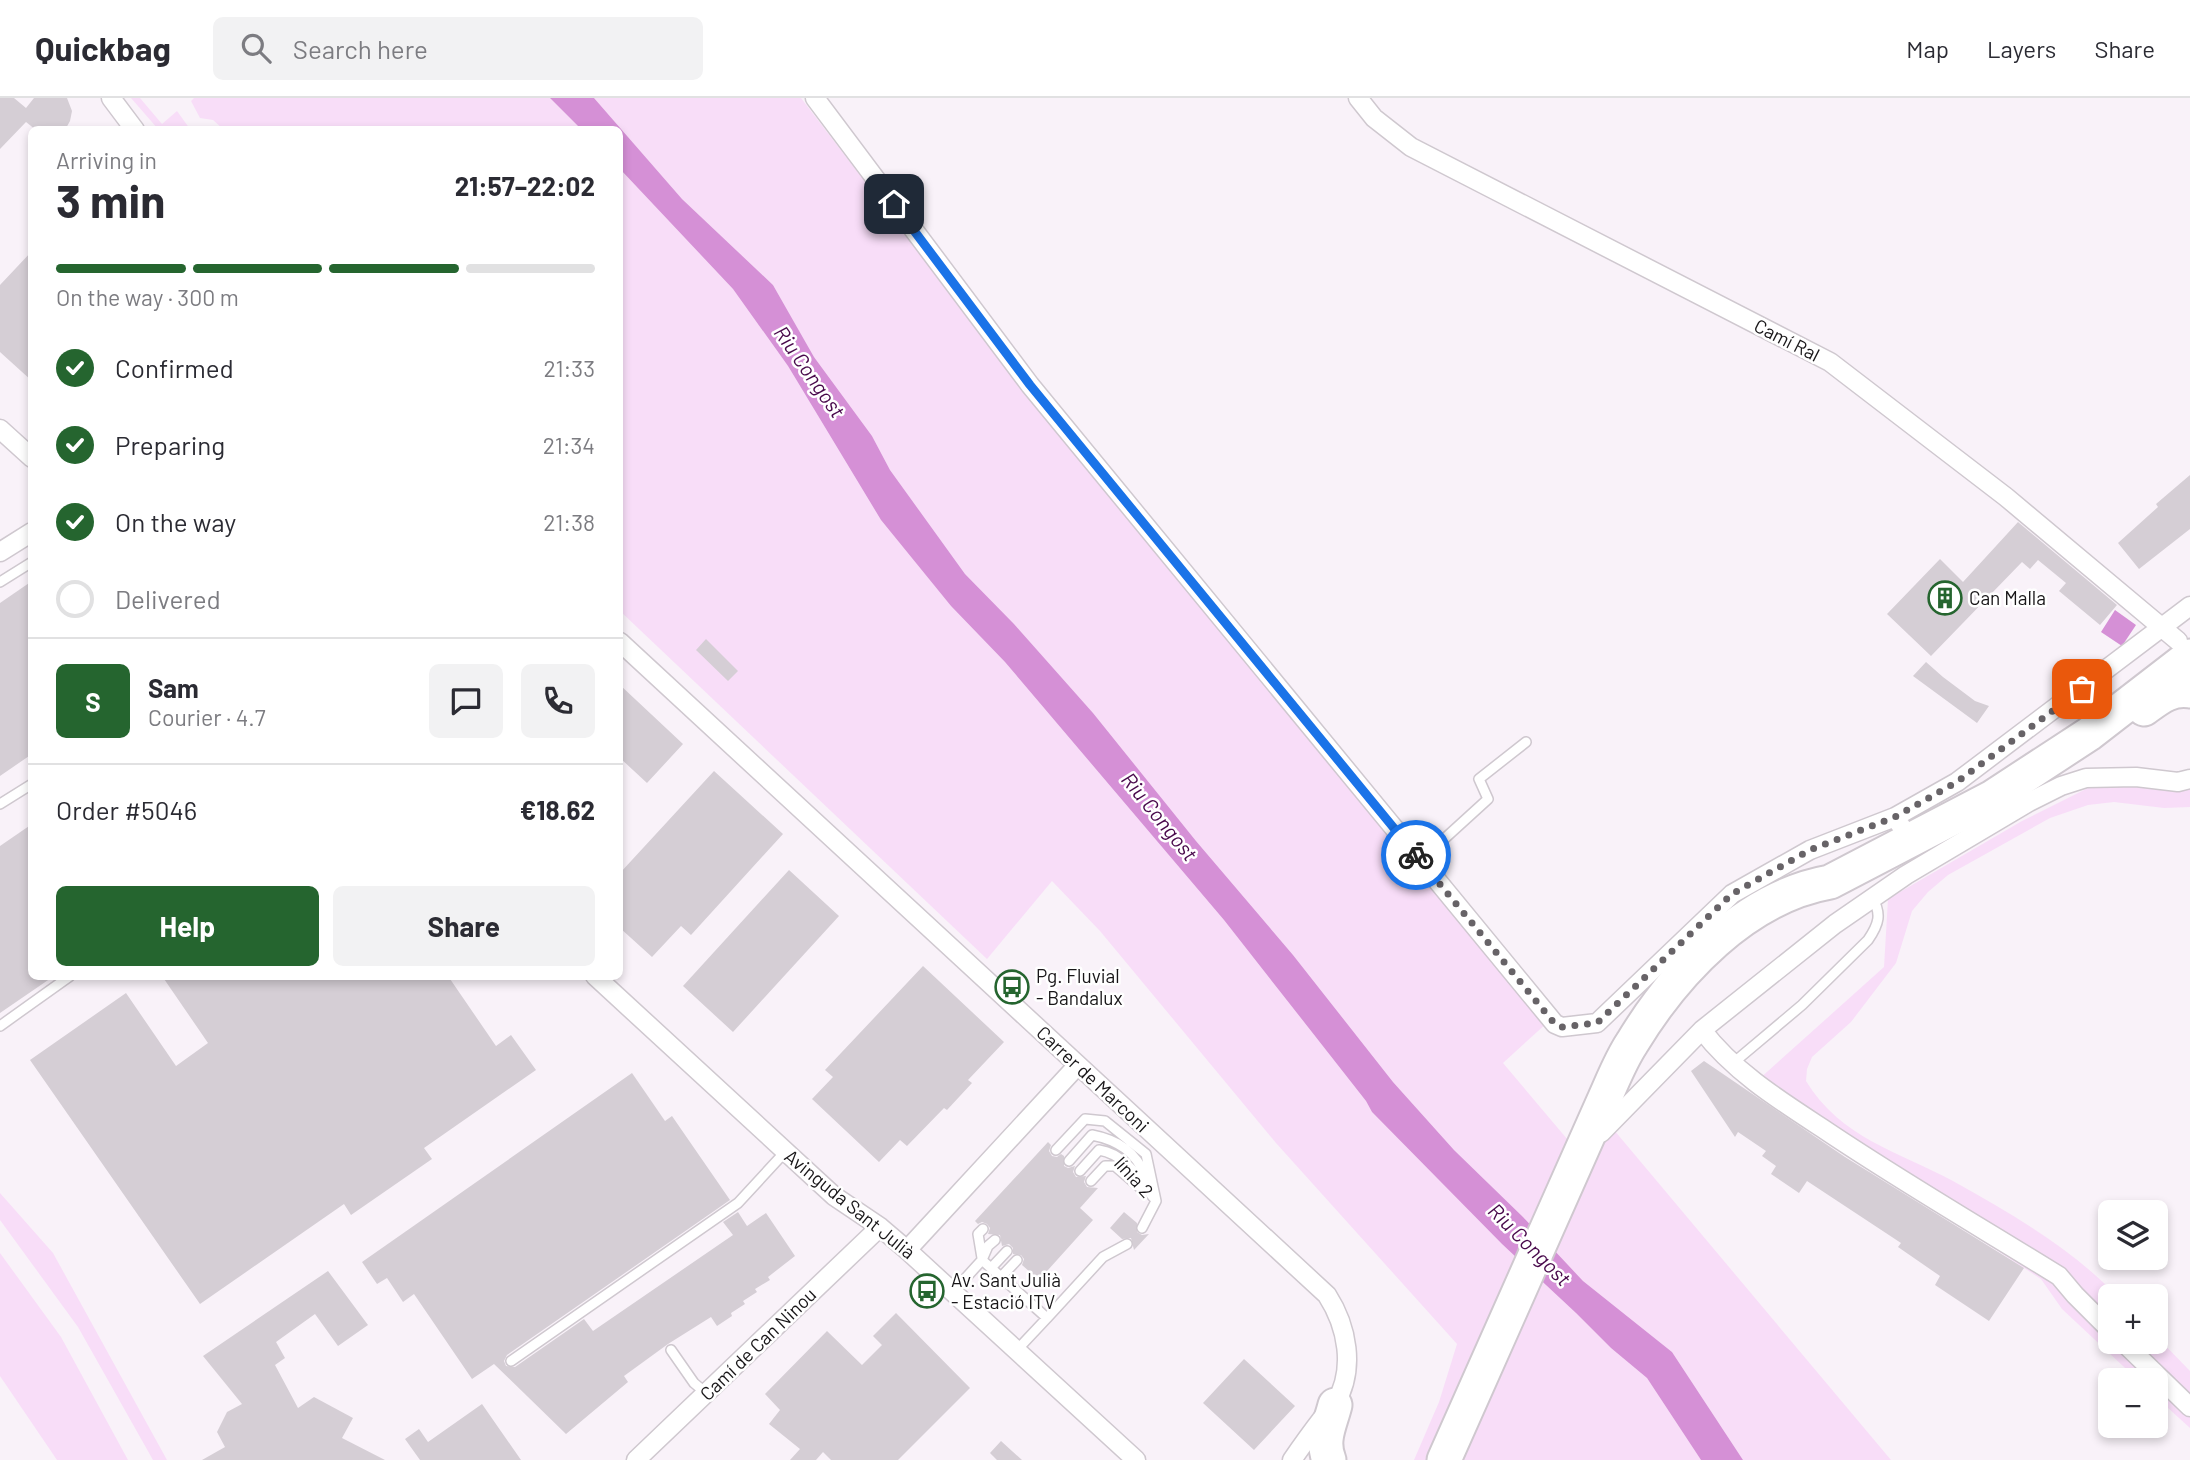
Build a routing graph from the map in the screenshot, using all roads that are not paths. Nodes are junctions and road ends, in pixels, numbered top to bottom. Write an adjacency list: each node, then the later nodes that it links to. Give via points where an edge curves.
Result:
1 (111, 98): 4 (street)
2 (815, 98): 21 (street, via 1030,385)
3 (1358, 98): 12 (street, Camí Ral, via 1374,118 1411,147 1830,362 2006,497)
4 (132, 126)
5 (0, 429): 6 (street)
6 (28, 454)
7 (28, 534): 8 (street)
8 (0, 552)
9 (28, 564): 10 (lane)
10 (0, 582)
11 (2190, 606): 12 (street)
12 (2182, 641): 17 (highway, via 2089,734); 20 (street, via 1957,782); 20 (highway, via 2051,737)
13 (623, 645): 29 (street, Carrer de Marconi)
14 (2190, 691): 17 (highway, via 2166,693 2042,776)
15 (1526, 742): 21 (lane, via 1479,779 1488,799)
16 (2190, 779): 23 (street, via 2111,776 2061,786)
17 (2012, 784): 22 (highway, via 1830,882)
18 (28, 786): 19 (lane)
19 (0, 804)
20 (1900, 825): 21 (street, via 1810,850 1732,894 1597,1023 1562,1027); 22 (highway)
21 (1420, 860)
22 (1808, 886): 58 (highway, via 1740,923 1694,961 1631,1044 1468,1404)
23 (1872, 897): 27 (street); 28 (lane, via 1879,918 1868,940 1802,1005)
24 (64, 980): 26 (lane)
25 (599, 980): 32 (street, Avinguda Sant Julià)
26 (0, 1026)
27 (1702, 1030): 28 (street); 30 (street)
28 (1732, 1063): 50 (street, via 1868,1159 2059,1276)
29 (1076, 1066): 42 (street); 56 (street, Carrer de Marconi, via 1327,1295 1344,1329 1346,1349 1346,1369)
30 (1601, 1133)
31 (1056, 1150): 36 (lane, via 1085,1119 1105,1121 1146,1154)
32 (785, 1152): 37 (street, Avinguda Sant Julià, via 834,1196); 54 (lane, via 738,1203)
33 (1069, 1161): 36 (lane, via 1092,1135 1111,1139 1140,1162)
34 (1080, 1171): 36 (lane, línia 2, via 1099,1150 1112,1152 1133,1169)
35 (1091, 1181): 36 (lane, via 1105,1166 1115,1166)
36 (1156, 1202): 38 (lane)
37 (880, 1227): 42 (street, Avinguda Sant Julià); 55 (street, Camí de Can Ninou)
38 (1142, 1228)
39 (983, 1229): 44 (lane, via 978,1234)
40 (995, 1240): 44 (lane)
41 (1127, 1244): 49 (lane, via 1103,1257)
42 (907, 1250): 48 (street, Avinguda Sant Julià)
43 (1007, 1251): 46 (lane)
44 (982, 1260): 46 (lane); 48 (lane)
45 (1017, 1260): 47 (lane)
46 (991, 1268): 47 (lane)
47 (1001, 1277): 49 (lane)
48 (953, 1292): 52 (street, Avinguda Sant Julià)
49 (1047, 1318): 52 (lane)
50 (2098, 1318)
51 (671, 1350): 55 (lane)
52 (1016, 1351): 60 (street, Avinguda Sant Julià)
53 (2135, 1354): 57 (street)
54 (511, 1361)
55 (706, 1394): 59 (street, Camí de Can Ninou)
56 (1335, 1405): 61 (street); 62 (highway, via 1325,1435)
57 (2190, 1407)
58 (1434, 1458)
59 (636, 1460)
60 (1136, 1460)
61 (1292, 1460)
62 (1329, 1460)

